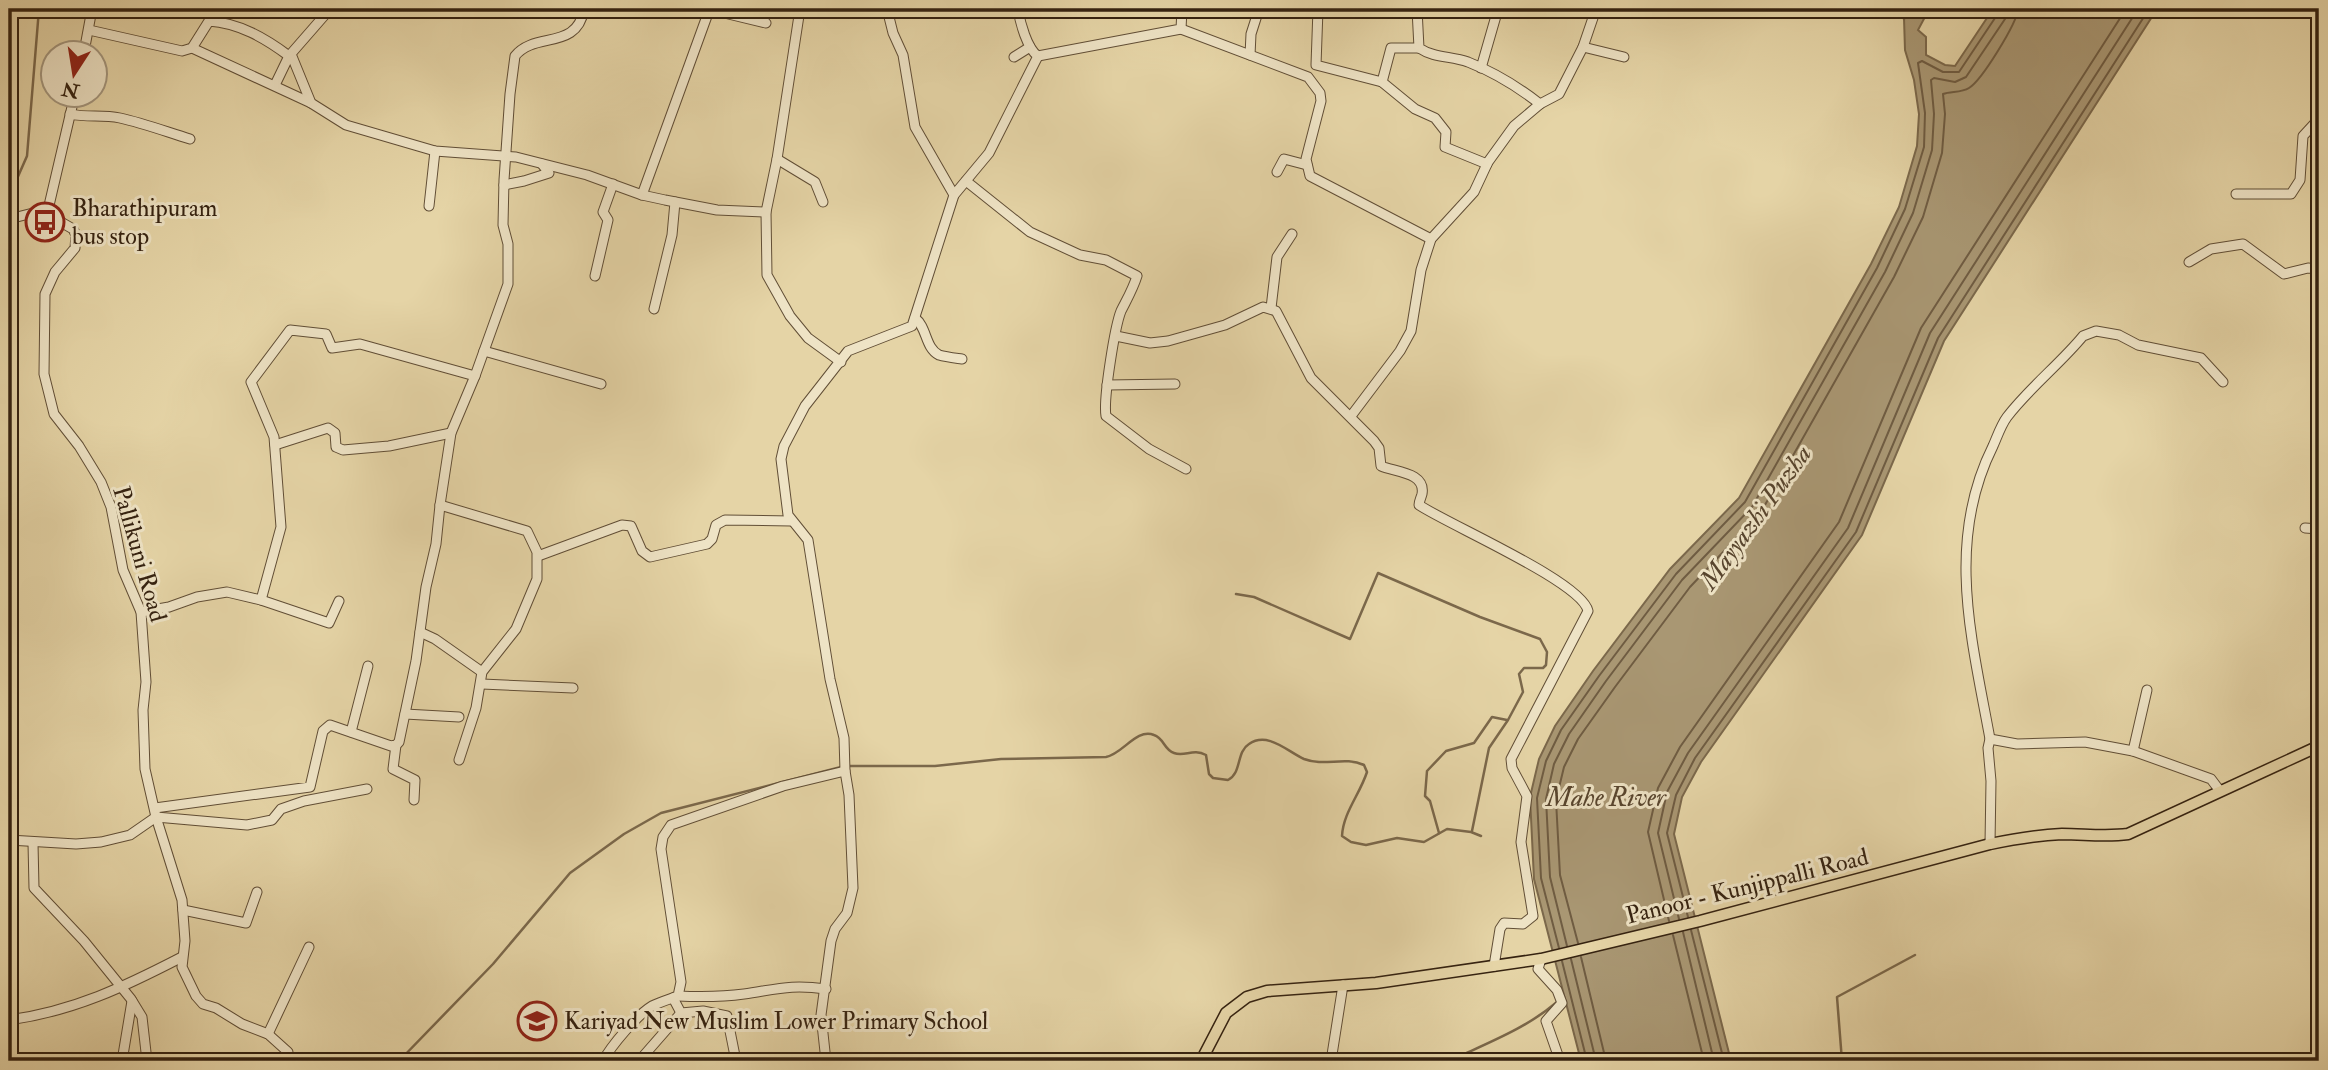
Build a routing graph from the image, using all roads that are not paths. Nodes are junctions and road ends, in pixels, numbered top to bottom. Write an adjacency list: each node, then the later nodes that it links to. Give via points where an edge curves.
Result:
1 (92, 9): 16 (street)
2 (330, 9): 22 (street)
3 (584, 9): 37 (street, via 574,30 525,47 516,56)
4 (712, 9): 14 (street); 47 (street)
5 (800, 9): 38 (street)
6 (887, 9): 48 (street, via 892,33 904,55 915,127)
7 (1018, 9): 18 (street)
8 (1182, 9): 15 (street)
9 (1259, 9): 23 (street)
10 (1318, 9): 28 (street, via 1316,65)
11 (1418, 9): 21 (street)
12 (1497, 9): 27 (street)
13 (1596, 9): 19 (street)
14 (766, 23)
15 (1181, 29): 23 (street); 24 (street)
16 (89, 30): 17 (street); 20 (street, via 182,51)
17 (87, 38)
18 (1030, 47): 24 (street); 25 (street)
19 (1583, 47): 26 (street); 31 (street, via 1559,94)
20 (192, 48): 22 (street, via 209,21 226,22); 29 (street)
21 (1419, 48): 27 (street); 28 (street, via 1391,47)
22 (290, 55): 29 (street); 30 (street)
23 (1250, 55): 41 (street, via 1308,77 1320,93 1321,110)
24 (1038, 56): 43 (street, via 989,153)
25 (1014, 57)
26 (1624, 57)
27 (1481, 68): 31 (street, via 1513,83)
28 (1382, 82): 40 (street, via 1434,118 1446,132 1445,146)
29 (275, 85): 30 (street)
30 (311, 103): 36 (street, via 346,125)
31 (1540, 104): 40 (street, via 1514,126)
32 (72, 108): 33 (street)
33 (70, 114): 35 (street, via 121,118); 53 (street)
34 (2319, 125): 46 (street, via 2315,123 2303,136 2300,180 2291,194)
35 (190, 139)
36 (435, 151): 37 (street); 51 (street)
37 (505, 155): 39 (street); 45 (street)
38 (777, 159): 50 (street, via 815,182); 52 (street)
39 (542, 164): 44 (street); 45 (street, via 549,173)
40 (1487, 164): 56 (street, via 1474,192)
41 (1307, 165): 42 (street, via 1284,159); 56 (street, via 1310,176)
42 (1277, 172)
43 (966, 181): 48 (street); 63 (street, via 1030,232 1137,276)
44 (613, 184): 47 (street); 59 (street, via 603,212 608,220)
45 (504, 185): 64 (street, via 508,284)
46 (2236, 194)
47 (642, 195): 49 (street)
48 (954, 195): 62 (street)
49 (675, 202): 52 (street); 61 (street)
50 (823, 202)
51 (429, 206)
52 (766, 212): 66 (street, via 771,284 808,338)
53 (47, 214): 54 (street); 83 (street, Pallikuni Road, via 73,229 77,240 45,295 43,354 50,402 111,507 123,570)
54 (10, 216)
55 (1292, 234): 60 (street, via 1277,257)
56 (1432, 239): 72 (street, via 1421,270 1411,331)
57 (2189, 262): 58 (street, via 2211,249 2243,244 2284,274)
58 (2319, 269)
59 (596, 276)
60 (1271, 308): 63 (street, via 1168,341); 72 (street, via 1311,377)
61 (654, 309)
62 (915, 318): 65 (street, via 937,354); 66 (street, via 912,326 848,351)
63 (1116, 337): 71 (street)
64 (484, 351): 67 (street); 69 (street)
65 (962, 359)
66 (841, 362): 77 (street, via 805,407 784,446 781,459)
67 (475, 376): 73 (street); 74 (street, via 359,344 332,348 326,334 290,330 251,382)
68 (2223, 382): 93 (street, via 2201,358 2096,331 2083,336 2007,416 1983,465 1965,545 1968,619)
69 (601, 384)
70 (1175, 384): 71 (street)
71 (1107, 385): 75 (street, via 1106,415 1149,449)
72 (1351, 416): 111 (street, via 1379,448 1381,466 1406,472 1418,481 1419,505 1550,578 1587,606 1511,759 1527,796 1521,842 1533,916 1523,924 1504,923)
73 (451, 433): 74 (street, via 343,450 336,447 335,433 328,428); 76 (street)
74 (275, 445): 81 (street, via 281,527)
75 (1185, 469)
76 (440, 505): 80 (street, via 527,531); 84 (street)
77 (791, 521): 80 (street, via 725,520 716,525 706,544 650,557 645,556 631,526 622,525); 98 (street, via 808,540 844,738)
78 (2305, 528): 79 (street)
79 (2319, 530)
80 (538, 556): 86 (street, via 537,579 516,629)
81 (261, 600): 82 (street, via 329,623); 83 (street, via 227,592)
82 (339, 601)
83 (141, 612): 102 (street, Pallikuni Road, via 145,769)
84 (420, 632): 86 (street); 90 (street)
85 (368, 666): 92 (street)
86 (482, 672): 87 (street)
87 (482, 684): 88 (street); 97 (street)
88 (573, 688)
89 (2147, 690): 96 (street)
90 (405, 714): 91 (street); 94 (street)
91 (460, 717)
92 (351, 732): 94 (street); 102 (street, via 330,725 323,731 310,787)
93 (1990, 739): 96 (street, via 2017,744 2085,742); 105 (street)
94 (396, 745): 101 (street, via 393,769 415,779)
95 (2319, 746): 100 (main road, Panoor - Kunjippalli Road)
96 (2133, 751): 100 (street, via 2211,779)
97 (460, 760)
98 (845, 768): 114 (street, via 853,888 847,913 831,941); 115 (street, via 671,825 661,849 681,982)
99 (367, 789): 102 (street, via 304,802 281,809 272,820 247,825)
100 (2220, 791): 105 (main road, Panoor - Kunjippalli Road, via 2129,834 2031,836)
101 (414, 800)
102 (155, 813): 104 (street, via 130,835 101,842); 107 (street, Pallikuni Road)
103 (9, 840): 104 (street)
104 (33, 843): 113 (street, via 34,888)
105 (1990, 844): 110 (main road, Panoor - Kunjippalli Road)
106 (257, 892): 107 (street, via 246,923)
107 (183, 910): 109 (street, Pallikuni Road)
108 (309, 947): 119 (street)
109 (181, 957): 113 (street); 119 (street, via 189,983 203,1004)
110 (1541, 959): 111 (main road, Panoor - Kunjippalli Road); 129 (street, via 1538,969 1562,1003 1546,1021)
111 (1494, 966): 112 (main road, Panoor - Kunjippalli Road)
112 (1343, 985): 127 (main road, Panoor - Kunjippalli Road, via 1247,996 1226,1013); 128 (street)
113 (122, 988): 116 (street); 118 (street, via 80,1005)
114 (826, 989): 115 (street, via 779,986 712,997); 126 (street, via 821,1015)
115 (676, 997): 117 (street); 123 (street, via 643,1012)
116 (132, 1002): 120 (street); 121 (street, via 142,1017)
117 (681, 1013): 124 (street); 125 (street, via 727,1016)
118 (9, 1020)
119 (268, 1034): 122 (street, via 288,1052)
120 (122, 1061)
121 (146, 1061)
122 (288, 1061)
123 (603, 1061)
124 (639, 1061)
125 (736, 1061)
126 (826, 1061)
127 (1201, 1061)
128 (1331, 1061)
129 (1560, 1061)

